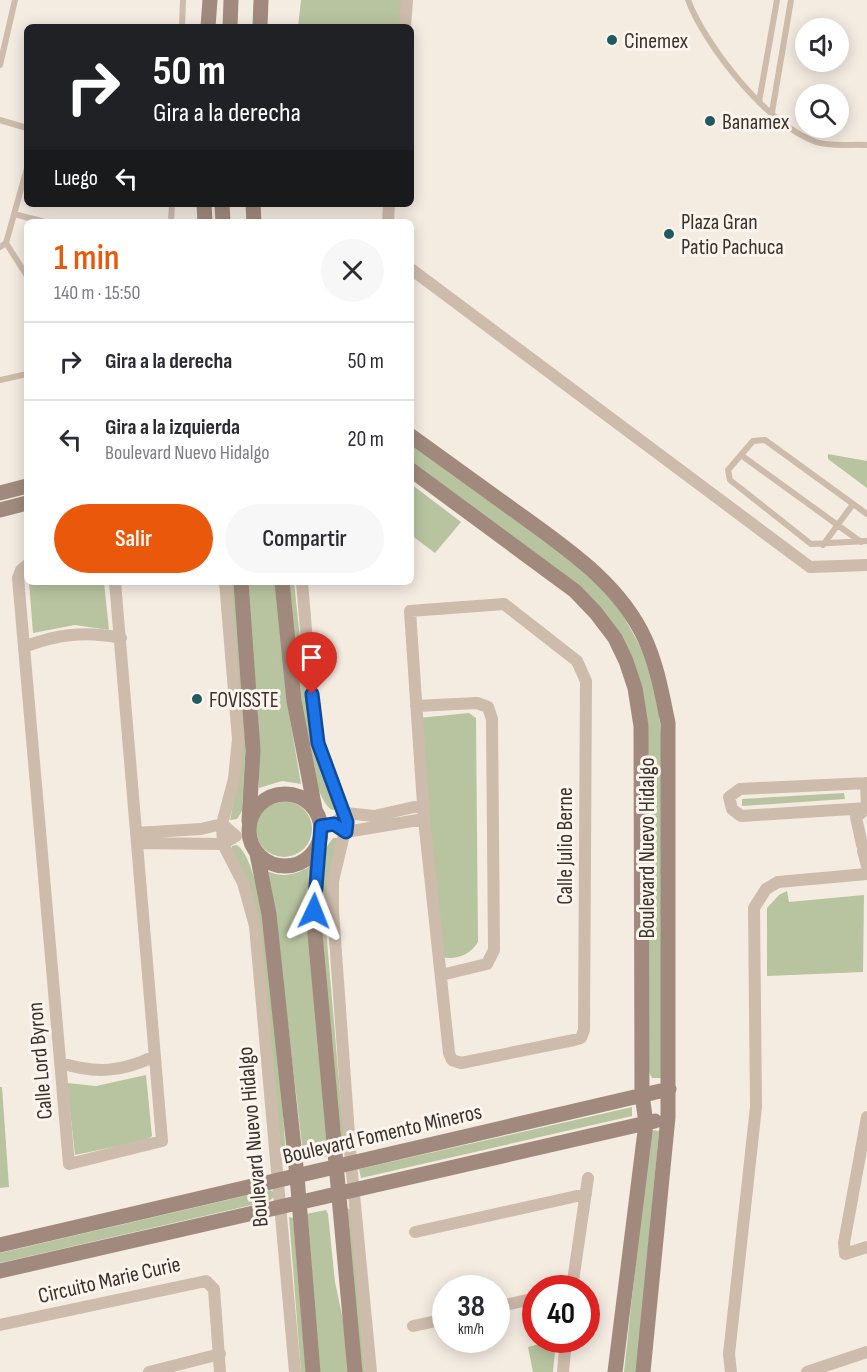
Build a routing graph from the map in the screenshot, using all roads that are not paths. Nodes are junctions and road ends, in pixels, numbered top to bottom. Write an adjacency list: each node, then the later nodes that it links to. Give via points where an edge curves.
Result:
1 (15, 0): 15 (lane)
2 (183, 0): 10 (lane)
3 (210, 0): 11 (street)
4 (231, 0): 12 (street)
5 (261, 0): 13 (street)
6 (407, 0): 14 (street)
7 (688, 0): 16 (lane, via 719,56)
8 (777, 0): 16 (lane)
9 (791, 0): 17 (lane)
10 (182, 24)
11 (208, 24)
12 (230, 24)
13 (260, 24)
14 (405, 24)
15 (0, 65)
16 (759, 102): 17 (lane)
17 (771, 112): 20 (lane, via 817,142)
18 (0, 120): 19 (lane)
19 (24, 127)
20 (867, 145)
21 (24, 179): 22 (lane)
22 (14, 214): 23 (lane); 24 (lane)
23 (33, 219)
24 (3, 245): 26 (lane)
25 (414, 271): 41 (street, via 810,567)
26 (24, 272)
27 (24, 375): 28 (lane)
28 (0, 380)
29 (414, 438): 73 (street, Boulevard Nuevo Hidalgo, via 608,585 644,638 656,668 668,723)
30 (741, 455): 35 (lane, via 753,441 765,440); 38 (lane); 40 (lane, via 728,470 730,480 811,544)
31 (414, 472): 74 (street, Boulevard Nuevo Hidalgo, via 575,591 615,638 626,661 641,726)
32 (24, 487): 33 (street)
33 (0, 493)
34 (24, 504): 36 (street)
35 (853, 504): 37 (lane); 38 (lane)
36 (0, 510)
37 (867, 514)
38 (836, 525): 39 (lane); 40 (lane)
39 (864, 542): 40 (lane)
40 (822, 545)
41 (867, 565)
42 (24, 568): 49 (street, Calle Lord Byron, via 18,578)
43 (116, 585): 48 (street, Calle Lord Byron)
44 (225, 585): 58 (street, Boulevard Nuevo Hidalgo, via 238,739 234,779)
45 (241, 585): 61 (street, via 254,750)
46 (282, 585): 54 (street, via 294,701)
47 (302, 585): 55 (street, via 314,725)
48 (121, 638): 49 (street, via 71,633); 63 (street, Calle Lord Byron)
49 (24, 647): 72 (street, Calle Lord Byron)
50 (416, 706): 52 (street, Calle Julio Berne); 70 (street, via 477,703 488,707 492,718 494,950 487,964); 70 (street, Calle Julio Berne, via 410,611 504,604 577,661 586,681 581,1038 461,1063 452,1060)
51 (866, 783): 53 (street); 53 (street, via 740,789 729,797 732,809 741,816)
52 (423, 805): 56 (street, Calle Julio Berne); 57 (street)
53 (867, 808): 68 (street, via 856,817)
54 (315, 810): 59 (street); 61 (street, via 299,796 278,794 260,803)
55 (345, 813): 57 (street); 59 (street); 62 (street)
56 (424, 819): 57 (street); 70 (street, Calle Julio Berne)
57 (374, 821): 62 (street)
58 (222, 824): 60 (street); 61 (street); 65 (street, Boulevard Nuevo Hidalgo)
59 (327, 825): 62 (street); 66 (street)
60 (201, 829): 63 (street); 64 (street)
61 (245, 831): 65 (street); 67 (street)
62 (346, 832): 78 (street, via 333,881 333,911)
63 (136, 838): 64 (street); 71 (street, Calle Lord Byron)
64 (200, 842): 65 (street)
65 (223, 844): 82 (street, Boulevard Nuevo Hidalgo, via 243,883 255,926)
66 (318, 844): 67 (street, via 306,859 287,866 268,862); 79 (street, via 314,923)
67 (257, 854): 80 (street, Boulevard Nuevo Hidalgo, via 269,914)
68 (867, 866)
69 (867, 874): 108 (street, via 778,882 766,889 754,908 756,1107 729,1354)
70 (441, 975)
71 (155, 1056): 72 (street, via 132,1067 108,1071 84,1070); 72 (street, Calle Lord Byron, via 162,1141 69,1164)
72 (61, 1063)
73 (669, 1089): 74 (street, Boulevard Fomento Mineros); 76 (street, Boulevard Nuevo Hidalgo)
74 (642, 1095): 77 (street, Boulevard Nuevo Hidalgo); 78 (street, Boulevard Fomento Mineros)
75 (867, 1117): 89 (street, via 845,1254)
76 (668, 1118): 77 (street); 107 (street, Boulevard Nuevo Hidalgo)
77 (646, 1123): 83 (street); 106 (street, Boulevard Nuevo Hidalgo)
78 (351, 1163): 79 (street, Boulevard Fomento Mineros); 83 (street)
79 (335, 1167): 80 (street, Boulevard Fomento Mineros); 84 (street)
80 (297, 1176): 82 (street, Boulevard Fomento Mineros); 86 (street, Boulevard Nuevo Hidalgo)
81 (588, 1178): 85 (street)
82 (279, 1180): 87 (street, Boulevard Nuevo Hidalgo); 90 (street, Boulevard Fomento Mineros)
83 (355, 1190): 84 (street); 104 (street)
84 (339, 1194): 86 (street); 103 (street)
85 (586, 1194): 88 (street); 92 (street)
86 (297, 1203): 87 (street); 102 (street, Boulevard Nuevo Hidalgo)
87 (281, 1207): 91 (street); 101 (street, Boulevard Nuevo Hidalgo)
88 (415, 1232)
89 (866, 1244)
90 (0, 1245)
91 (0, 1272)
92 (574, 1275)
93 (432, 1321): 95 (street)
94 (0, 1325): 98 (street, Circuito Marie Curie, via 206,1281 214,1289)
95 (413, 1326)
96 (867, 1352): 109 (street)
97 (565, 1353): 105 (street)
98 (219, 1354): 99 (street); 100 (street, Circuito Marie Curie)
99 (148, 1372)
100 (220, 1372)
101 (295, 1372)
102 (313, 1372)
103 (355, 1372)
104 (371, 1372)
105 (563, 1372)
106 (615, 1372)
107 (643, 1372)
108 (731, 1372)
109 (807, 1372)

